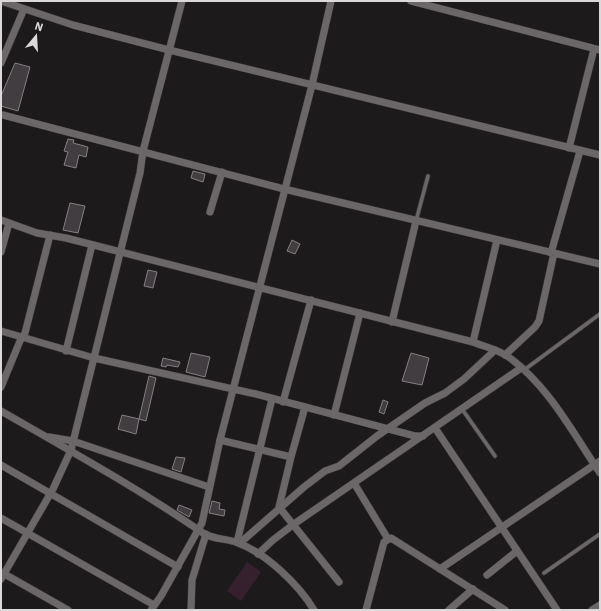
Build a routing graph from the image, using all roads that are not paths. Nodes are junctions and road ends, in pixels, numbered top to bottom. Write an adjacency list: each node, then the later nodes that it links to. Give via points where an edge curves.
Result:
1 (1, 1): 5 (street)
2 (182, 1): 7 (street)
3 (331, 1): 9 (street)
4 (411, 1): 6 (street)
5 (24, 9): 7 (street); 8 (street)
6 (597, 49): 11 (street)
7 (168, 50): 9 (street); 12 (street)
8 (1, 63)
9 (312, 85): 11 (street); 17 (street)
10 (3, 115): 12 (street)
11 (569, 148): 13 (street)
12 (143, 151): 15 (street); 26 (street)
13 (580, 151): 14 (street); 27 (street)
14 (600, 155)
15 (222, 172): 17 (street); 18 (street)
16 (428, 176): 20 (lane)
17 (284, 189): 20 (street); 29 (street)
18 (210, 212)
19 (1, 220): 21 (street)
20 (416, 221): 23 (street); 33 (street)
21 (9, 223): 22 (street); 25 (street)
22 (50, 235): 24 (street); 35 (street)
23 (497, 240): 27 (street); 36 (street)
24 (92, 245): 26 (street); 38 (street)
25 (1, 252)
26 (120, 253): 29 (street); 40 (street)
27 (553, 253): 28 (street); 39 (street, via 539,321)
28 (600, 264)
29 (260, 287): 30 (street); 43 (street)
30 (311, 300): 31 (street); 45 (street)
31 (360, 313): 33 (street); 49 (street)
32 (600, 314): 41 (lane)
33 (392, 322): 36 (street)
34 (1, 331): 35 (street)
35 (22, 337): 38 (street); 42 (street)
36 (473, 342): 37 (street)
37 (494, 350): 39 (street); 50 (street, via 464,379 445,393)
38 (66, 351): 40 (street)
39 (505, 355): 41 (street)
40 (94, 358): 43 (street); 55 (street)
41 (523, 369): 47 (street); 60 (street, via 541,386)
42 (1, 388)
43 (233, 389): 44 (street); 54 (street)
44 (272, 399): 45 (street); 57 (street)
45 (284, 402): 46 (street)
46 (305, 407): 49 (street); 59 (street)
47 (462, 409): 51 (street); 58 (lane)
48 (1, 411): 52 (street)
49 (334, 415): 50 (street)
50 (388, 428): 53 (street); 66 (street, via 339,466 325,471)
51 (435, 428): 53 (street); 69 (street)
52 (46, 436): 55 (street); 56 (street)
53 (423, 436): 63 (street)
54 (220, 440): 57 (street); 64 (street)
55 (73, 441): 56 (street); 64 (street)
56 (70, 450): 65 (street); 70 (street)
57 (260, 450): 59 (street); 75 (street)
58 (495, 456)
59 (291, 457): 66 (street)
60 (597, 463): 62 (street); 69 (street)
61 (1, 465): 65 (street)
62 (600, 473)
63 (354, 483): 68 (street); 74 (street)
64 (209, 487): 70 (street)
65 (50, 493): 71 (street); 78 (street)
66 (279, 507): 68 (street); 75 (street)
67 (1, 518): 71 (street)
68 (294, 524): 77 (street); 83 (street)
69 (501, 527): 76 (street); 79 (street)
70 (199, 530): 72 (street); 78 (street)
71 (28, 533): 81 (street); 86 (street)
72 (206, 534): 75 (street); 88 (street, via 192,580)
73 (600, 534): 80 (lane)
74 (388, 539): 79 (street, via 394,539); 90 (street, via 384,542)
75 (238, 542): 77 (street)
76 (517, 551): 82 (street); 93 (street)
77 (258, 554): 89 (street, via 285,574 305,594)
78 (178, 566): 86 (street)
79 (440, 569): 84 (street)
80 (544, 573)
81 (2, 575): 87 (street)
82 (487, 575)
83 (339, 582)
84 (473, 589): 91 (street); 92 (street)
85 (600, 605): 94 (street)
86 (153, 608)
87 (68, 610)
88 (191, 610)
89 (314, 610)
90 (366, 610)
91 (449, 610)
92 (505, 610)
93 (557, 610)
94 (592, 610)

